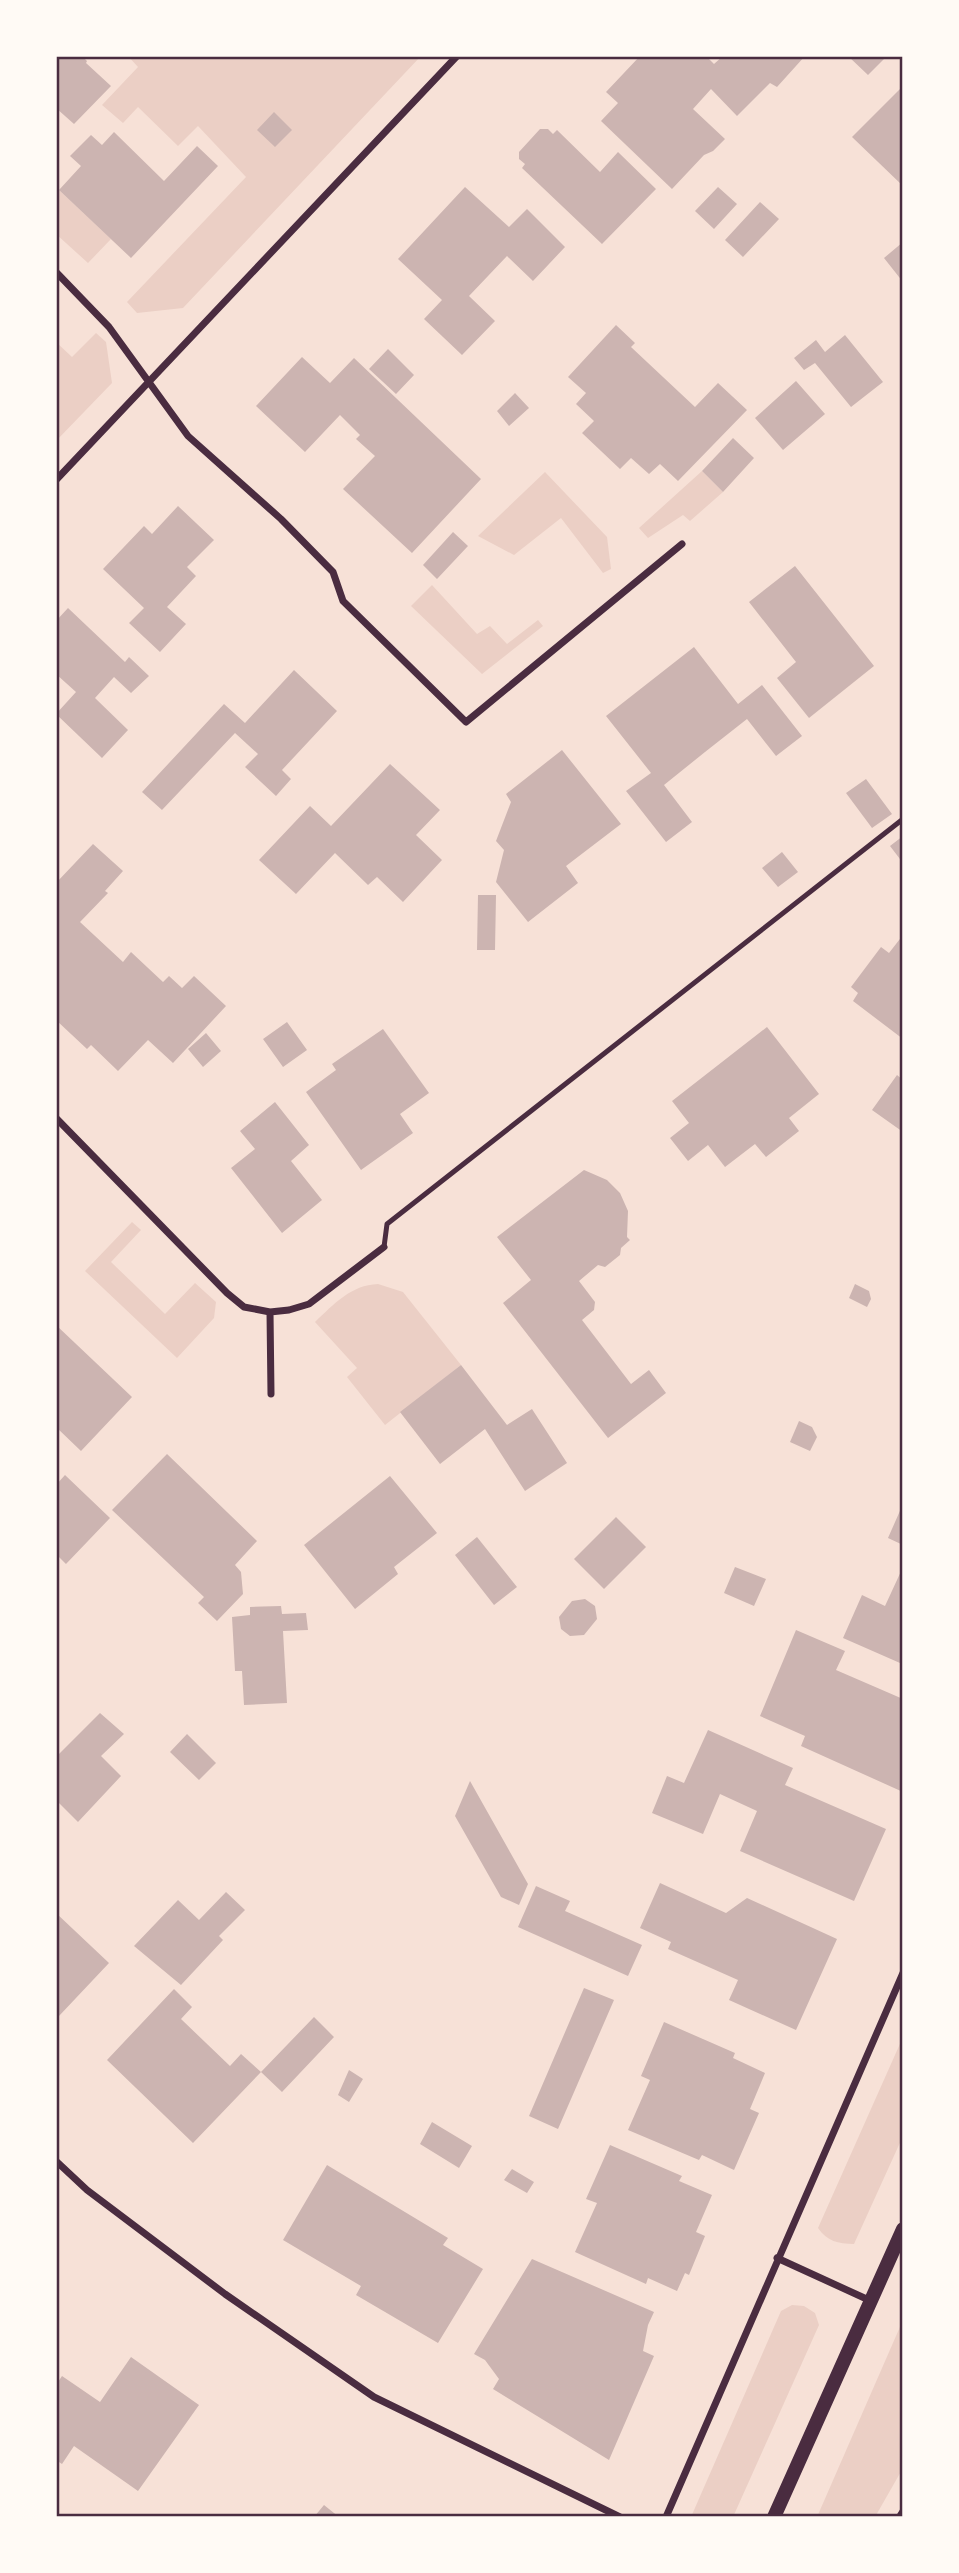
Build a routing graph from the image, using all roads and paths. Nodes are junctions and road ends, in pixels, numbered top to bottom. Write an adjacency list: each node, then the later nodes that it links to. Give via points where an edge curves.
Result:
1 (457, 56): 3 (street)
2 (56, 272): 3 (street, via 109,327)
3 (150, 383): 4 (street); 5 (street, via 188,436 333,572 343,601 466,722)
4 (56, 480)
5 (682, 544)
6 (903, 819): 8 (lane, via 387,1224)
7 (56, 1118): 9 (street, via 227,1293 244,1307)
8 (384, 1247): 9 (street, via 309,1304)
9 (270, 1312): 10 (street)
10 (271, 1394)
11 (903, 1973): 14 (street)
12 (56, 2161): 17 (street, via 87,2190 225,2294 374,2397)
13 (903, 2229): 15 (main road)
14 (777, 2258): 15 (street); 18 (street)
15 (871, 2301): 19 (main road)
16 (903, 2509): 20 (path)
17 (620, 2517)
18 (666, 2517)
19 (774, 2517)
20 (898, 2517)

